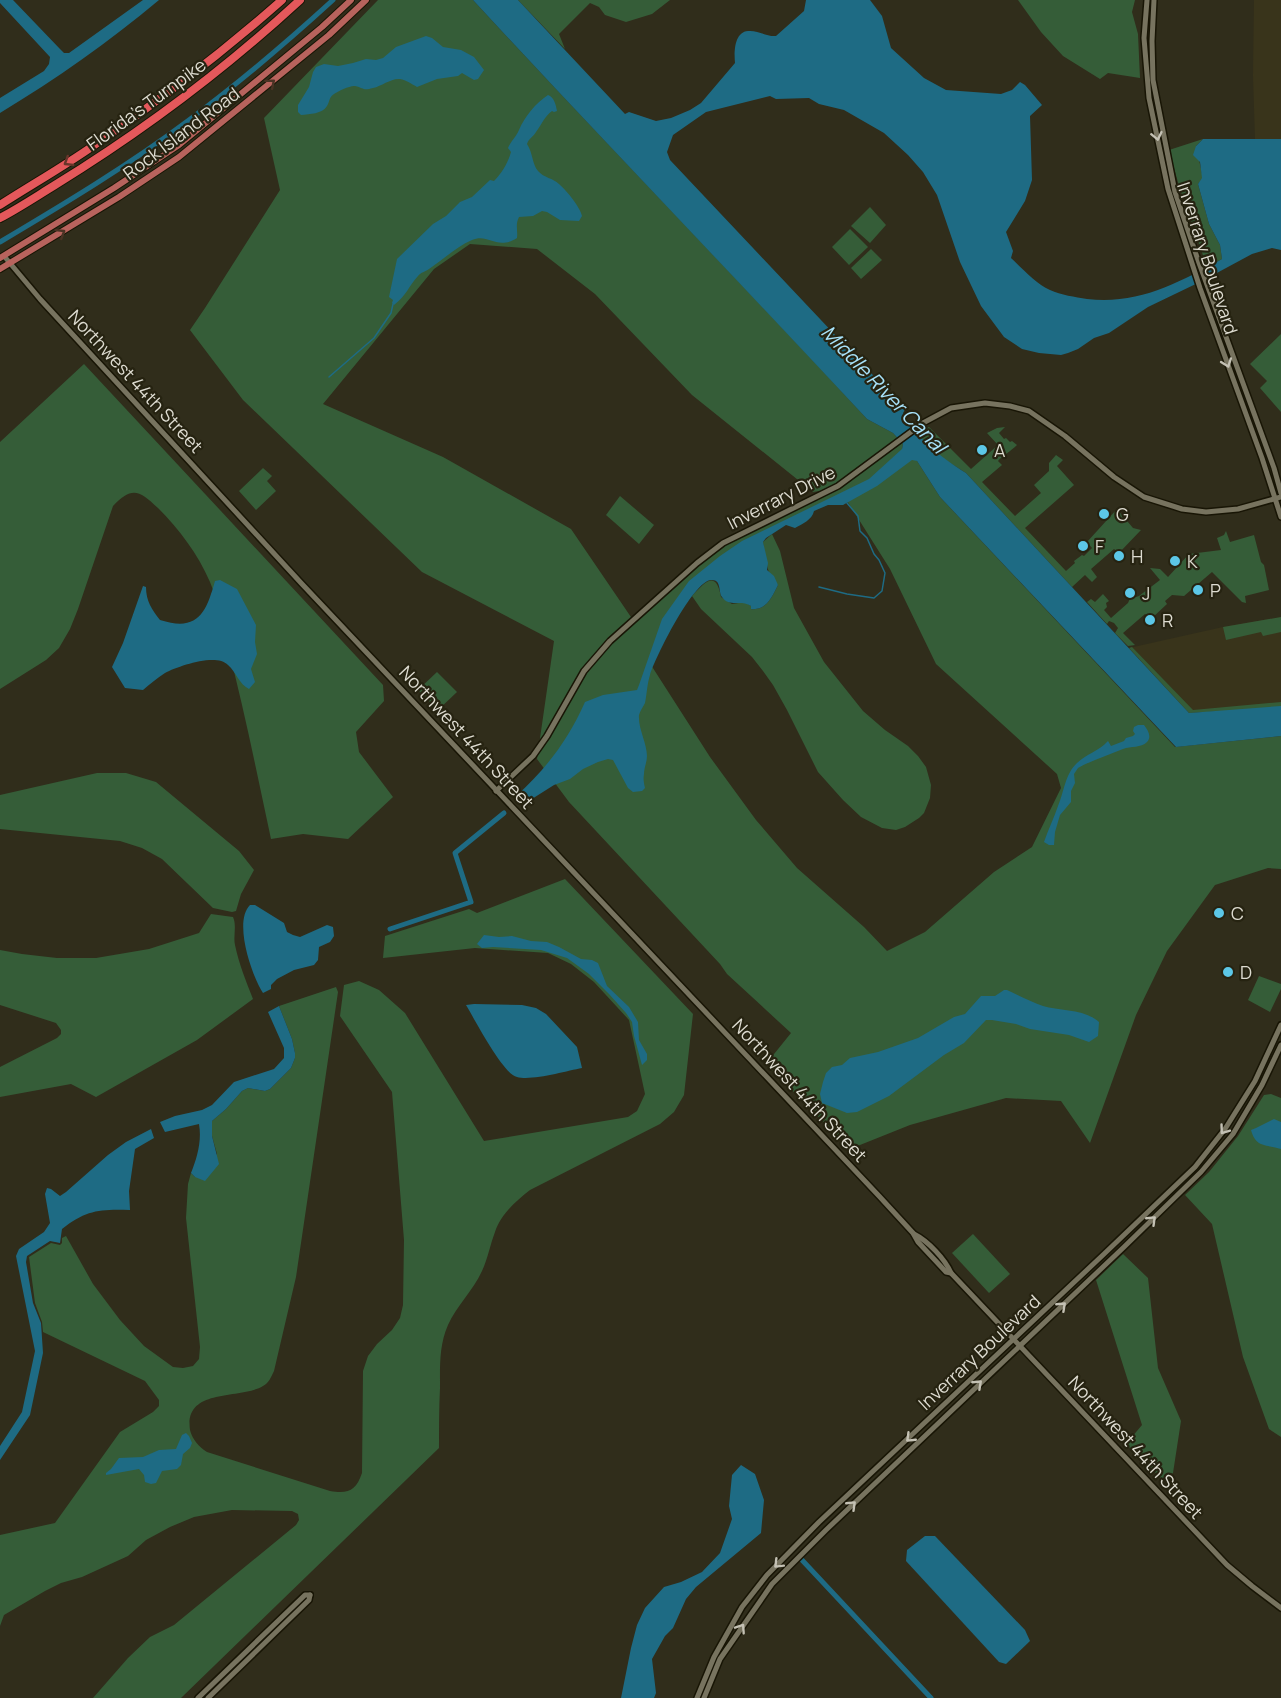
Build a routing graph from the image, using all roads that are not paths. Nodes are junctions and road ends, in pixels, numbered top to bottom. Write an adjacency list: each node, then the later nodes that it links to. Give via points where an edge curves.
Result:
1 (282, 0): 7 (highway, Florida's Turnpike, one-way to 7, via 172,90)
2 (300, 0): 8 (highway, Florida's Turnpike, via 181,100 100,157)
3 (351, 0): 9 (main road, Rock Island Road, via 179,145)
4 (366, 0): 10 (main road, Rock Island Road, one-way to 4, via 179,157)
5 (1147, 0): 12 (street, Inverrary Boulevard, one-way to 12, via 1144,38 1149,98 1168,189 1200,288)
6 (1154, 0): 12 (street, Inverrary Boulevard, via 1153,80 1175,192)
7 (0, 205)
8 (0, 218)
9 (2, 257): 10 (street, Northwest 44th Street)
10 (11, 263): 11 (main road, Rock Island Road); 14 (street, Northwest 44th Street, via 55,316)
11 (0, 269)
12 (1279, 496): 13 (street, Inverrary Boulevard); 14 (street, Inverrary Drive, via 1238,509 1182,509 1144,497 1029,411 985,403 951,408 932,417 838,486 723,543 697,563 610,641 584,671 533,756)
13 (1281, 518)
14 (496, 791): 17 (street, Northwest 44th Street, via 939,1256)
15 (1281, 1025): 17 (street, Inverrary Boulevard, one-way to 17, via 1255,1081 1226,1129 1195,1167)
16 (1281, 1046): 18 (street, Inverrary Boulevard, one-way to 16, via 1201,1172 1233,1134)
17 (1014, 1340): 18 (street, Northwest 44th Street); 19 (street, Inverrary Boulevard)
18 (1020, 1346): 20 (street, Inverrary Boulevard, one-way to 18); 21 (street, Northwest 44th Street, via 1227,1565)
19 (932, 1417): 20 (street); 24 (street, Inverrary Boulevard, one-way to 24, via 767,1575 742,1607)
20 (938, 1422): 25 (street, Inverrary Boulevard, one-way to 20, via 720,1659 772,1584)
21 (1281, 1608)
22 (198, 1698): 23 (street, via 305,1595 310,1595)
23 (208, 1698)
24 (697, 1698)
25 (704, 1698)

